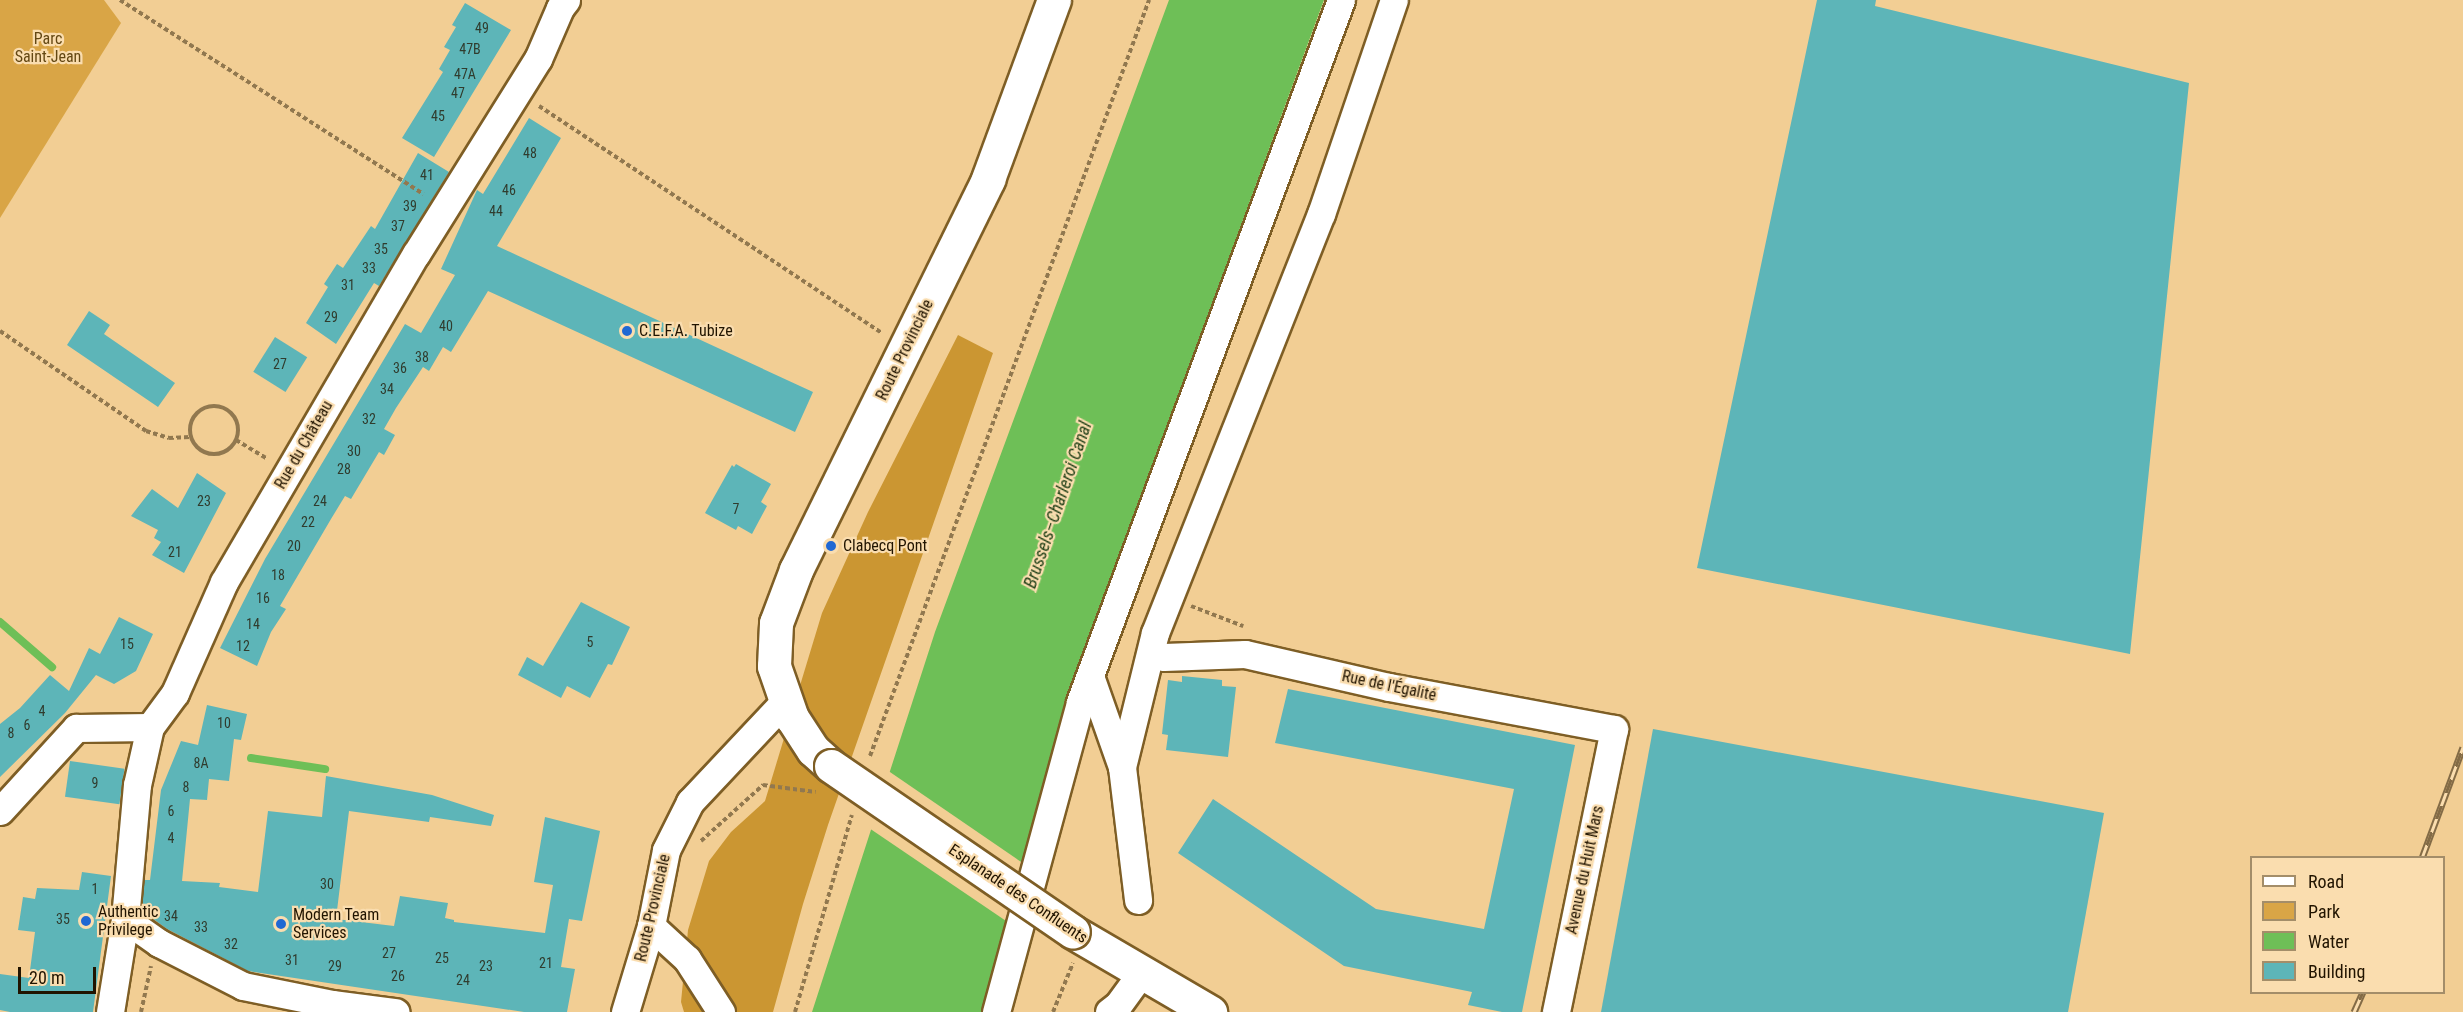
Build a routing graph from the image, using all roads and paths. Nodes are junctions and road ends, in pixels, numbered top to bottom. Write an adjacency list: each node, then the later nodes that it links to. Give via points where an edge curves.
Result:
1 (120, 0): 8 (path)
2 (1054, 0): 10 (main road, Route Provinciale, via 988,179)
3 (1149, 0): 21 (path)
4 (1341, 0): 17 (street)
5 (1394, 0): 14 (street, via 1321,214)
6 (558, 3): 7 (street, Rue du Château, via 538,59)
7 (518, 93): 8 (street, Rue du Château); 10 (path)
8 (445, 208): 13 (street, Rue du Château)
9 (0, 331): 11 (path, via 146,431 169,438)
10 (906, 349): 18 (main road, Route Provinciale, via 796,570 776,623 774,666)
11 (190, 437): 12 (path, via 206,454 229,449); 12 (path, via 193,417 210,405 230,411 236,419)
12 (236, 440): 13 (path)
13 (288, 472): 19 (street, Rue du Château, via 224,582 175,693)
14 (1169, 597): 15 (path); 22 (street, via 1155,633)
15 (1253, 630)
16 (1164, 657): 20 (street, Rue de l'Égalité, via 1245,654 1389,687)
17 (1090, 676): 22 (street); 40 (street)
18 (786, 700): 23 (main road, Route Provinciale); 26 (street, Route Provinciale, via 690,802)
19 (150, 727): 25 (street, via 76,728); 28 (street, Rue du Château, via 137,785)
20 (1614, 729): 44 (street, Avenue du Huit Mars)
21 (868, 763)
22 (1122, 767): 27 (street)
23 (825, 780): 26 (path, via 763,785 694,847 688,860); 31 (main road, Esplanade des Confluents, bridge)
24 (854, 808): 39 (path)
25 (0, 812)
26 (666, 850): 29 (street, Route Provinciale)
27 (1138, 900)
28 (125, 919): 30 (street); 35 (street, Rue du Château)
29 (651, 926): 34 (street, Route Provinciale); 38 (street, via 687,959)
30 (159, 944): 33 (street, via 243,986); 36 (path)
31 (1074, 945): 32 (main road, Esplanade des Confluents); 41 (path)
32 (1142, 972): 42 (street); 43 (main road, Esplanade des Confluents)
33 (330, 1008): 37 (street)
34 (627, 1011)
35 (110, 1012)
36 (141, 1012)
37 (394, 1012)
38 (721, 1012)
39 (795, 1012)
40 (996, 1012)
41 (1053, 1012)
42 (1109, 1012)
43 (1210, 1012)
44 (1556, 1012)

